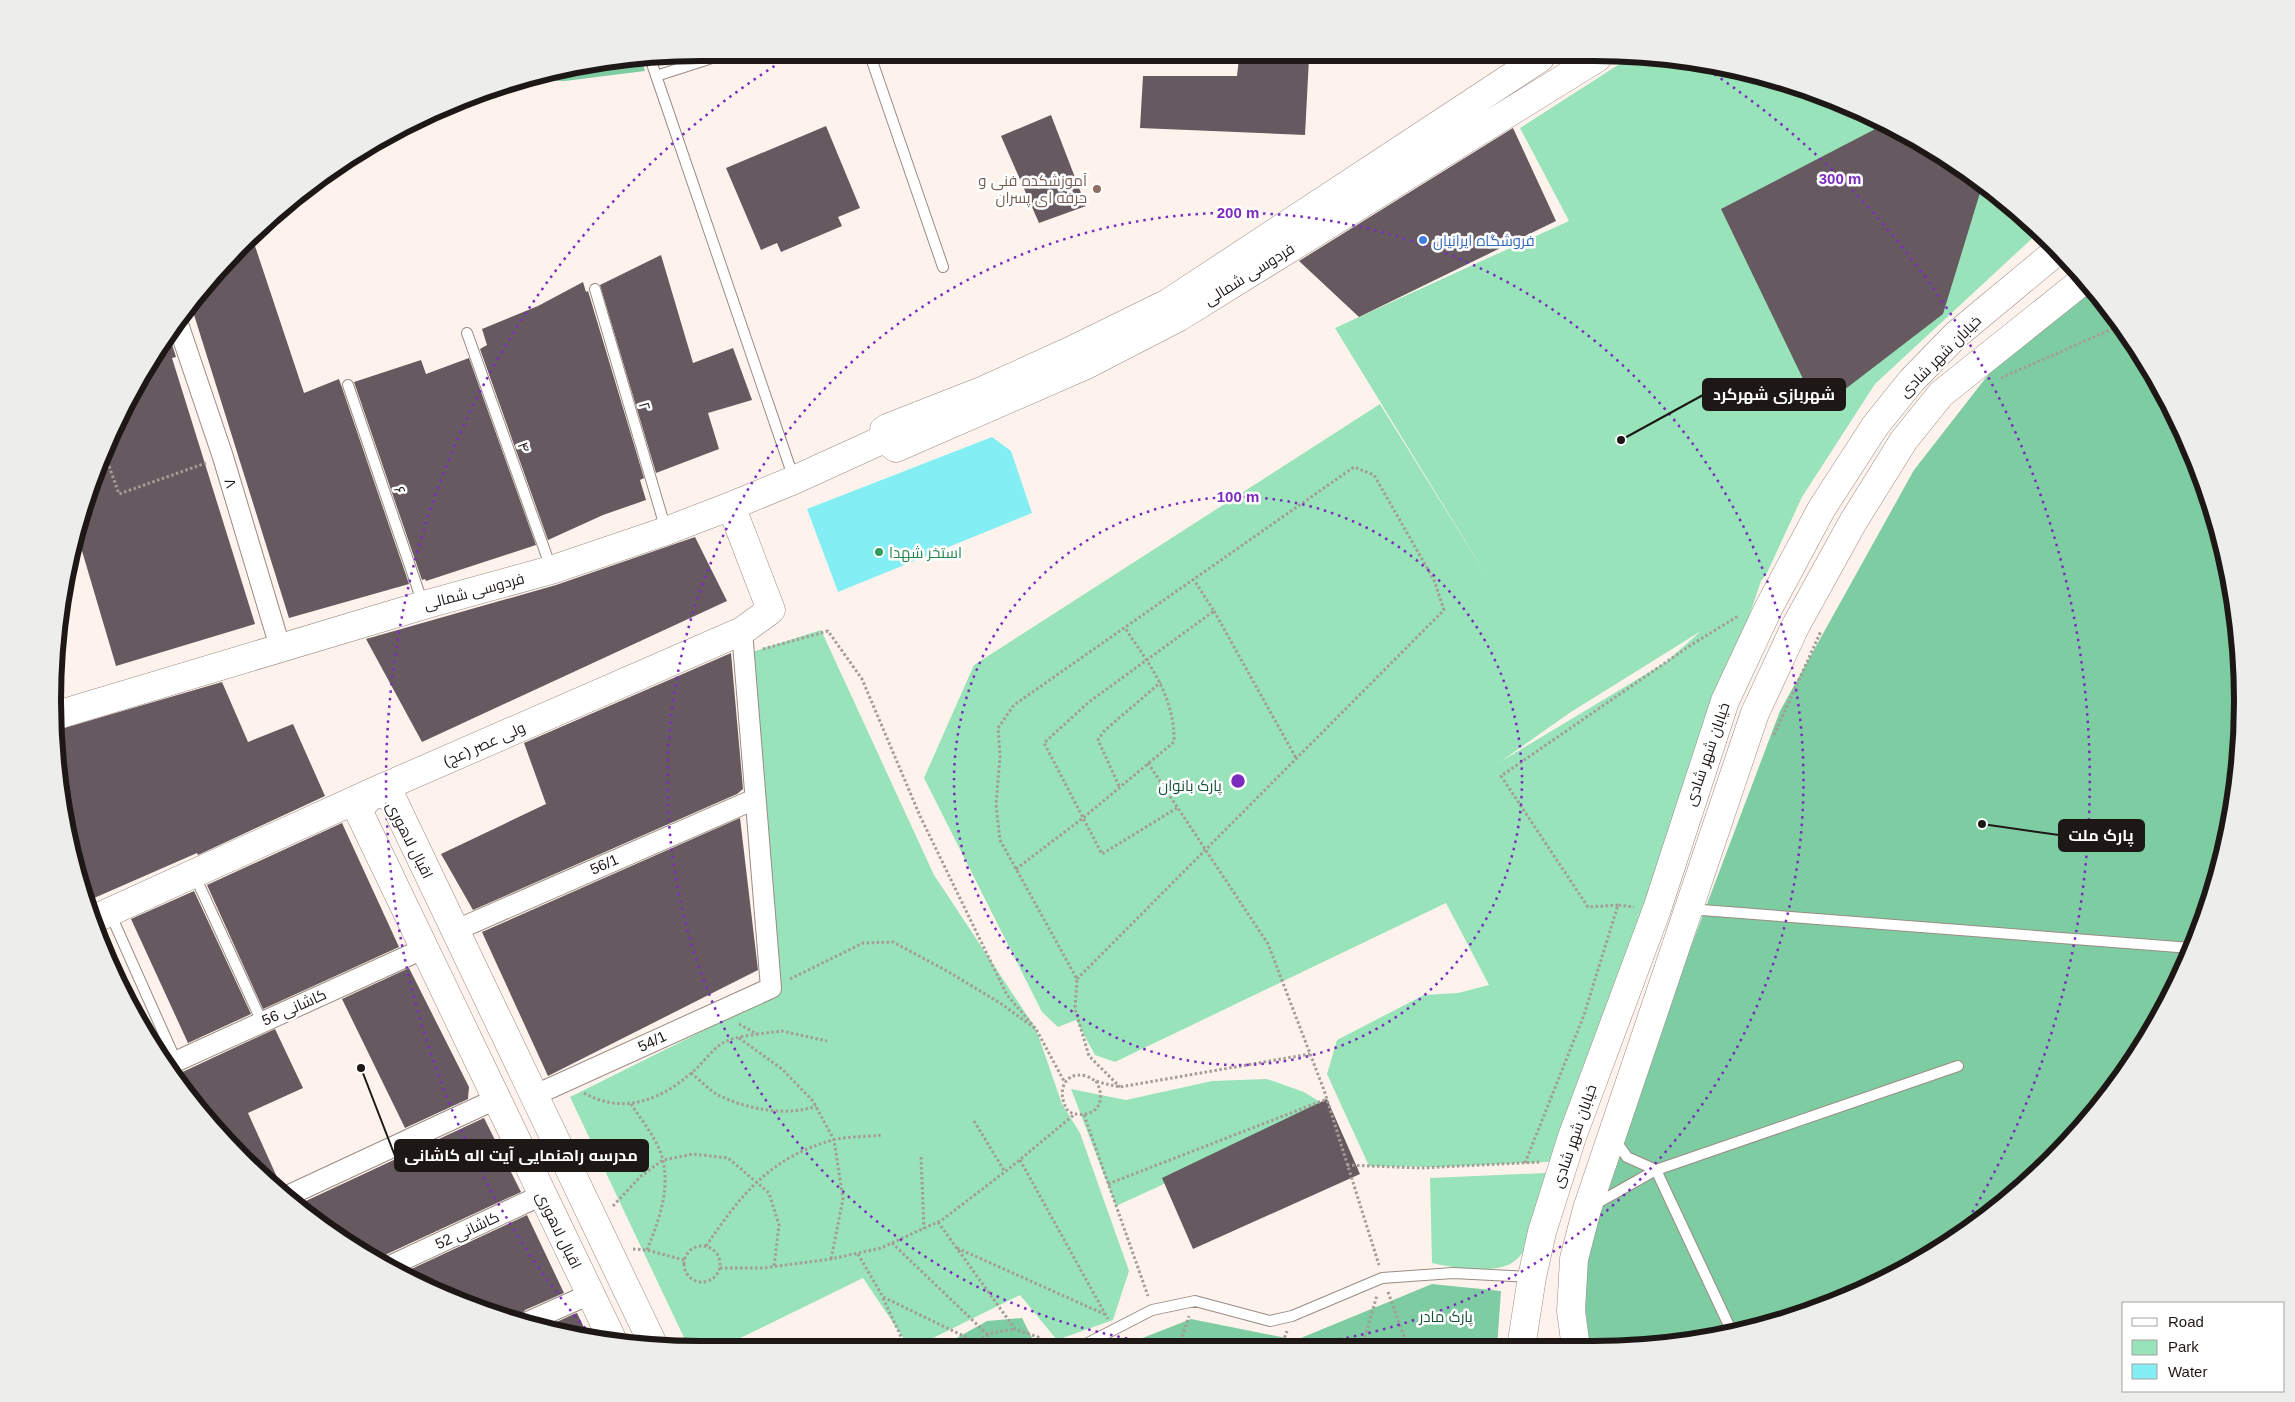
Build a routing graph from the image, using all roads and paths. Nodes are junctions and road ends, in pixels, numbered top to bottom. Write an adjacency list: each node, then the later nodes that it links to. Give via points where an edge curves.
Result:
1 (703, 61): 6 (lane)
2 (872, 61): 8 (lane)
3 (1535, 61): 16 (main road, فردوسی شمالی, via 1168,303 984,390 887,428)
4 (1592, 61): 16 (main road, فردوسی شمالی, via 1179,318 1084,366 896,448)
5 (652, 64): 6 (lane)
6 (656, 76): 19 (lane)
7 (2052, 255): 46 (main road, خیابان شهر شادی, via 1958,334 1912,380 1875,426 1822,508 1772,601 1725,701)
8 (943, 267)
9 (2079, 284): 47 (main road, خیابان شهر شادی, via 1941,394 1899,449 1853,522 1754,713)
10 (595, 289): 21 (lane, ۲)
11 (2114, 328): 14 (path)
12 (180, 330): 17 (street, ۸)
13 (467, 333): 22 (lane, ۴)
14 (1998, 379)
15 (348, 385): 24 (lane, ۶)
16 (884, 438): 19 (main road, فردوسی شمالی)
17 (223, 457): 18 (path, via 119,494); 30 (street, ۸)
18 (108, 462)
19 (794, 480): 20 (main road, فردوسی شمالی)
20 (731, 506): 21 (main road, فردوسی شمالی); 29 (main road, ولی عصر (عج), via 771,610)
21 (666, 531): 22 (main road, فردوسی شمالی)
22 (552, 570): 24 (main road, فردوسی شمالی)
23 (1194, 580): 25 (path); 27 (path); 35 (path, via 1354,467 1374,476 1434,580 1444,610)
24 (424, 605): 30 (main road, فردوسی شمالی)
25 (1214, 611): 31 (path); 35 (path)
26 (1742, 614): 45 (path, via 1691,645 1501,776 1588,907)
27 (1125, 628): 31 (path); 43 (path, via 1014,705 998,728 1000,756 996,805 1000,840)
28 (1822, 629): 34 (path)
29 (750, 641): 38 (main road, ولی عصر (عج)); 39 (street); 56 (path, via 828,631 862,679 920,816 1008,995)
30 (280, 647): 33 (main road, فردوسی شمالی)
31 (1147, 660): 32 (path); 41 (path, via 1089,702 1044,742)
32 (1161, 682): 36 (path, via 1174,725 1174,742); 37 (path, via 1104,731 1098,740)
33 (62, 714)
34 (1770, 743)
35 (1296, 758): 42 (path)
36 (1148, 763): 37 (path); 40 (path)
37 (1119, 787): 41 (path)
38 (375, 791): 44 (main road, ولی عصر (عج)); 49 (main road, اقبال لاهوری, via 392,798); 51 (main road, اقبال لاهوری, via 358,810)
39 (756, 799): 49 (street, 56/1); 53 (street)
40 (1176, 808): 41 (path, via 1102,854); 42 (path)
41 (1083, 818): 43 (path)
42 (1205, 850): 52 (path); 61 (path, via 1268,944)
43 (1016, 869): 52 (path)
44 (193, 873): 48 (main road, ولی عصر (عج)); 55 (lane)
45 (1618, 906): 46 (path); 84 (path, via 1584,1014)
46 (1657, 909): 83 (main road, خیابان شهر شادی)
47 (1687, 912): 50 (lane, via 1702,910); 77 (main road, خیابان شهر شادی)
48 (101, 916): 60 (lane)
49 (454, 931): 69 (main road, اقبال لاهوری)
50 (2184, 947)
51 (423, 949): 55 (street, کاشانی 56); 70 (main road, اقبال لاهوری)
52 (1077, 979): 67 (path, via 1076,1009 1090,1056)
53 (771, 988): 54 (street, 54/1); 56 (path, via 863,943 893,942 1000,1003)
54 (716, 1012): 57 (path); 69 (street, 54/1)
55 (262, 1022): 62 (street, کاشانی 56)
56 (1036, 1029): 66 (path)
57 (757, 1034): 58 (path); 59 (path, via 782,1031)
58 (740, 1038): 64 (path, via 726,1041); 73 (path, via 782,1070)
59 (827, 1041)
60 (162, 1045)
61 (1310, 1054): 67 (path); 71 (path)
62 (174, 1063)
63 (1958, 1066): 86 (lane)
64 (691, 1073): 72 (path, via 655,1098); 73 (path, via 718,1095 745,1104 779,1112)
65 (1096, 1081): 66 (path, via 1086,1075 1074,1076); 67 (path); 75 (path, via 1101,1090 1101,1100 1096,1109)
66 (1064, 1083): 74 (path, via 1062,1104)
67 (1120, 1087)
68 (579, 1091): 72 (path, via 608,1103)
69 (533, 1096): 97 (main road, اقبال لاهوری)
70 (496, 1099): 90 (street); 91 (main road, اقبال لاهوری)
71 (1327, 1099): 85 (path); 89 (path)
72 (632, 1104): 81 (path)
73 (816, 1106): 79 (path)
74 (1075, 1114): 75 (path); 82 (path)
75 (1084, 1115): 89 (path)
76 (974, 1120): 87 (path)
77 (1610, 1134): 86 (lane, via 1627,1157); 92 (main road, خیابان شهر شادی)
78 (882, 1135): 79 (path)
79 (834, 1140): 88 (path, via 800,1152); 102 (path, via 843,1198)
80 (921, 1157): 95 (path)
81 (663, 1160): 88 (path, via 693,1154 728,1158); 93 (path, via 641,1176); 100 (path, via 664,1203)
82 (1020, 1160): 87 (path); 113 (path)
83 (1564, 1161): 84 (path); 107 (main road, خیابان شهر شادی)
84 (1525, 1163): 85 (path, via 1420,1168)
85 (1348, 1165): 108 (path)
86 (1656, 1170): 92 (lane); 115 (lane)
87 (1005, 1172): 94 (path)
88 (757, 1181): 98 (path, via 732,1208); 105 (path, via 769,1193 779,1225)
89 (1108, 1184): 112 (path)
90 (293, 1193)
91 (542, 1195): 104 (street, کاشانی 52); 109 (main road, اقبال لاهوری)
92 (1587, 1209): 130 (main road, خیابان شهر شادی, via 1574,1259 1571,1311)
93 (608, 1211)
94 (938, 1222): 95 (path); 99 (path)
95 (924, 1229): 96 (path)
96 (892, 1243): 101 (path); 119 (path)
97 (605, 1245): 100 (path); 120 (main road, اقبال لاهوری)
98 (706, 1246): 103 (path, via 696,1247); 106 (path, via 714,1250)
99 (956, 1248): 113 (path); 116 (path)
100 (647, 1250): 103 (path)
101 (858, 1254): 102 (path); 110 (path)
102 (831, 1259): 105 (path)
103 (684, 1260): 106 (path, via 685,1270 698,1282 716,1276)
104 (396, 1263)
105 (774, 1267): 106 (path)
106 (720, 1268)
107 (1532, 1277): 108 (lane, via 1453,1273); 129 (main road, خیابان شهر شادی)
108 (1382, 1278): 111 (lane, via 1292,1316 1270,1321); 127 (path); 128 (path)
109 (590, 1294): 114 (street); 118 (main road, اقبال لاهوری)
110 (883, 1297): 121 (path); 122 (path)
111 (1194, 1301): 112 (lane); 126 (path)
112 (1152, 1310): 117 (lane)
113 (1105, 1314): 117 (path)
114 (535, 1319)
115 (1729, 1326)
116 (1015, 1329): 119 (path); 124 (path)
117 (1114, 1330): 125 (lane)
118 (609, 1334)
119 (988, 1335): 123 (path)
120 (650, 1338)
121 (903, 1341)
122 (974, 1341)
123 (978, 1341)
124 (1041, 1341)
125 (1092, 1341)
126 (1181, 1341)
127 (1364, 1341)
128 (1406, 1341)
129 (1522, 1341)
130 (1575, 1341)

